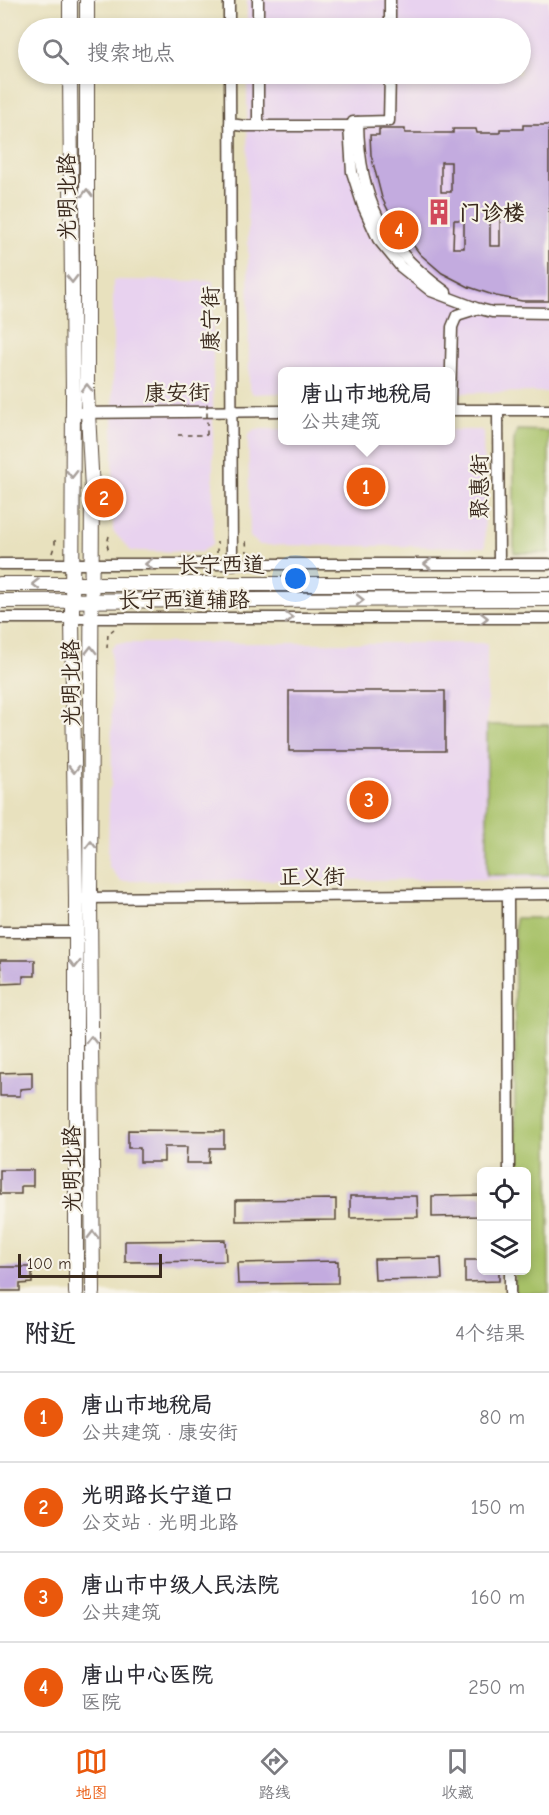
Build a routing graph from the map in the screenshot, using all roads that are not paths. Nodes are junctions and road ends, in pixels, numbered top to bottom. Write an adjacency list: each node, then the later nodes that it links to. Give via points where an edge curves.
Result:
1 (70, 0): 6 (main road)
2 (87, 0): 7 (main road)
3 (229, 0): 8 (street)
4 (258, 0): 9 (street)
5 (390, 0): 10 (street)
6 (70, 18)
7 (87, 18)
8 (229, 18)
9 (258, 18)
10 (390, 18)
11 (70, 84): 30 (main road, 光明北路, one-way to 30)
12 (87, 84): 29 (main road, 光明北路, one-way to 12)
13 (230, 84): 17 (street, 康宁街)
14 (258, 84): 16 (street)
15 (390, 84): 18 (street, via 389,120)
16 (258, 122): 17 (street); 18 (street)
17 (230, 124): 18 (street); 27 (street, 康宁街)
18 (353, 124): 19 (street, via 366,187 383,229 410,264)
19 (460, 303): 20 (street); 22 (street, via 448,330)
20 (476, 308): 21 (street); 23 (street, via 458,315 452,327)
21 (549, 313)
22 (447, 367)
23 (451, 367)
24 (455, 410): 25 (street)
25 (498, 410): 26 (street); 34 (street, 聚惠街)
26 (549, 410)
27 (230, 411): 28 (street, 康安街); 29 (street, 康安街); 36 (street, 康宁街)
28 (278, 411)
29 (88, 413): 30 (street, 康安街); 31 (main road, 光明北路)
30 (72, 414): 33 (main road, 光明北路, one-way to 33)
31 (90, 563): 33 (street, 长宁西道辅路); 36 (street, 长宁西道辅路, one-way to 31); 39 (main road, 光明北路)
32 (0, 564): 33 (street, 长宁西道辅路)
33 (73, 564): 38 (main road, 光明北路)
34 (499, 564): 35 (street, 长宁西道辅路); 36 (street, 长宁西道辅路, one-way to 36)
35 (549, 564)
36 (232, 565)
37 (0, 584): 38 (main road, 长宁西道, one-way to 37)
38 (72, 584): 39 (main road, 长宁西道); 42 (main road, 光明北路)
39 (91, 584): 40 (main road, 长宁西道); 43 (main road, 光明北路)
40 (549, 584)
41 (549, 599): 43 (main road, 长宁西道, one-way to 41)
42 (72, 600): 43 (main road, 长宁西道); 44 (main road, 长宁西道); 47 (main road, 光明北路)
43 (92, 600): 48 (main road, 光明北路)
44 (0, 601)
45 (0, 618): 47 (street, 长宁西道辅路)
46 (549, 618): 48 (street, 长宁西道辅路, one-way to 46)
47 (72, 619): 48 (street, 长宁西道辅路); 51 (main road, 光明北路, one-way to 51)
48 (92, 620): 52 (main road, 光明北路, one-way to 48)
49 (508, 894): 50 (street, 正义街); 52 (street, 正义街); 55 (street)
50 (549, 894)
51 (76, 898): 52 (street, 正义街); 54 (main road, 光明北路)
52 (90, 898): 58 (main road, 光明北路, one-way to 52)
53 (0, 932): 54 (street)
54 (75, 932): 57 (main road, 光明北路, one-way to 57)
55 (509, 1167)
56 (510, 1275): 59 (street)
57 (76, 1293)
58 (93, 1293)
59 (510, 1293)

